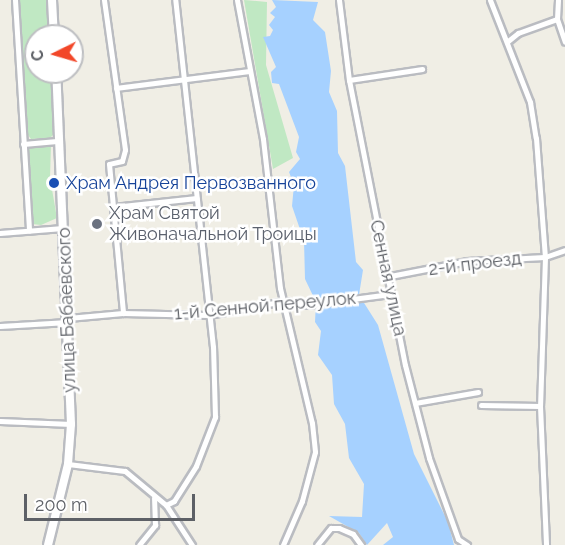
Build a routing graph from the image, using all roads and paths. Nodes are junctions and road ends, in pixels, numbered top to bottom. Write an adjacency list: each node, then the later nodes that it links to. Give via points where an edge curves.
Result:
1 (15, 0): 20 (street)
2 (52, 0): 10 (main road)
3 (104, 0): 18 (street)
4 (175, 0): 16 (street)
5 (237, 0): 14 (street)
6 (339, 0): 15 (street, Сенная улица)
7 (489, 0): 11 (street)
8 (558, 0): 9 (street)
9 (557, 19): 11 (street, via 518,33); 12 (street)
10 (53, 24)
11 (508, 41): 27 (street, via 530,102)
12 (565, 42)
13 (422, 69): 15 (street)
14 (249, 71): 16 (street); 30 (street, via 263,139)
15 (349, 80): 28 (street, Сенная улица)
16 (186, 82): 18 (street); 21 (street)
17 (57, 84): 19 (main road, улица Бабаевского)
18 (116, 88): 22 (street, via 125,150 122,161 109,164)
19 (60, 141): 20 (street); 23 (main road, улица Бабаевского)
20 (23, 144): 24 (street)
21 (197, 198): 22 (street); 32 (street)
22 (113, 207): 31 (street)
23 (65, 228): 24 (street); 33 (main road, улица Бабаевского)
24 (29, 231): 25 (street)
25 (0, 233)
26 (565, 250): 27 (street, 2-й проезд)
27 (544, 257): 28 (street, 2-й проезд, via 467,261); 38 (street)
28 (385, 277): 29 (street, Сенная улица)
29 (390, 294): 30 (street, 1-й Сенной переулок, via 307,305); 36 (street, Сенная улица)
30 (284, 301): 32 (street, 1-й Сенной переулок); 47 (street, via 315,452 302,501)
31 (123, 313): 32 (street, 1-й Сенной переулок); 33 (street, 1-й Сенной переулок)
32 (208, 315): 43 (street, via 215,417 196,466 174,501)
33 (68, 320): 34 (street, 1-й Сенной переулок); 40 (main road, улица Бабаевского)
34 (0, 326)
35 (478, 392): 36 (street)
36 (416, 403): 50 (street, Сенная улица, via 429,458 458,538)
37 (481, 405): 38 (street)
38 (540, 406): 51 (street)
39 (0, 422): 40 (street)
40 (71, 424): 41 (main road, улица Бабаевского)
41 (68, 464): 42 (street, via 125,471); 44 (main road, улица Бабаевского)
42 (154, 498): 43 (street); 45 (street, via 155,525)
43 (166, 505): 46 (street)
44 (48, 545)
45 (139, 545)
46 (192, 545)
47 (284, 545)
48 (317, 545): 49 (street, via 331,528 352,534)
49 (361, 545)
50 (467, 545)
51 (546, 545)

